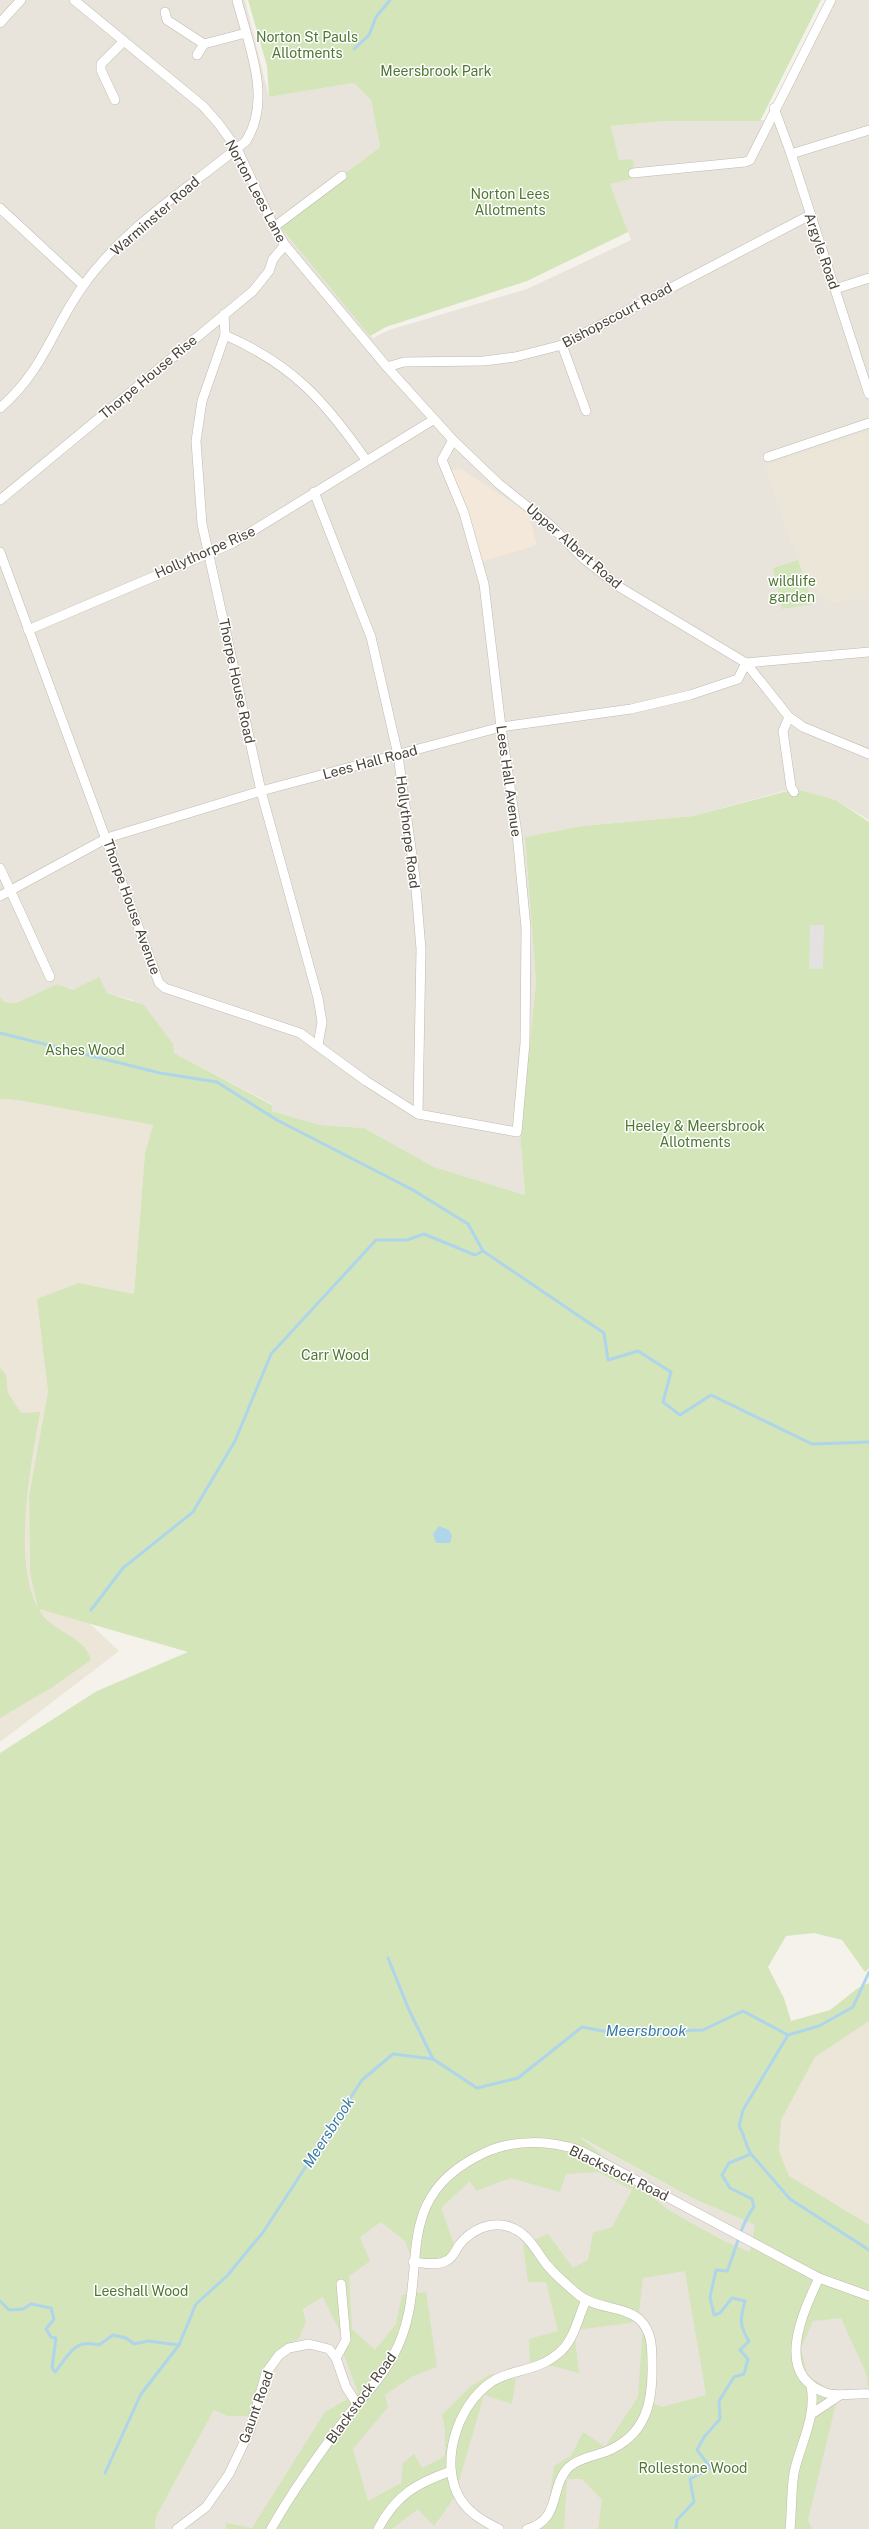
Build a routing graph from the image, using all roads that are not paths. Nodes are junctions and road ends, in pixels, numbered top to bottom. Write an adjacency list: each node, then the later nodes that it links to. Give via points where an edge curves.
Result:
1 (21, 0): 6 (street)
2 (74, 0): 8 (street, Norton Lees Lane)
3 (237, 0): 7 (street, Warminster Road)
4 (831, 0): 12 (street)
5 (165, 12): 9 (street, via 167,20)
6 (0, 23)
7 (246, 33): 9 (street); 14 (street, Warminster Road, via 256,71 258,108 252,132)
8 (123, 42): 11 (street, via 101,64 101,70); 14 (street, Norton Lees Lane, via 203,106)
9 (204, 44): 10 (street)
10 (197, 55)
11 (115, 100)
12 (774, 108): 15 (street, Argyle Road); 16 (street, via 753,156 745,162)
13 (869, 130): 15 (street)
14 (237, 149): 20 (street, Norton Lees Lane); 23 (street, Warminster Road, via 186,186 123,240)
15 (791, 154): 19 (street, Argyle Road)
16 (633, 173)
17 (342, 176): 20 (street, via 278,224)
18 (0, 208): 23 (street)
19 (810, 215): 24 (street, Argyle Road); 27 (street, Bishopscourt Road)
20 (273, 225): 21 (street, Norton Lees Lane)
21 (285, 245): 25 (street, Thorpe House Rise, via 273,259 269,271 252,291); 28 (street, Norton Lees Lane)
22 (869, 278): 24 (street)
23 (83, 286): 30 (street, Warminster Road, via 35,371 20,390)
24 (835, 289): 29 (street, Argyle Road)
25 (224, 314): 26 (street, Thorpe House Road); 38 (street, Thorpe House Rise)
26 (225, 335): 36 (street, via 258,349 289,370 339,422); 39 (street, Thorpe House Road, via 202,402 196,441 202,524)
27 (562, 345): 28 (street, Bishopscourt Road, via 484,361 404,362); 31 (street)
28 (387, 367): 32 (street, Upper Albert Road)
29 (869, 394)
30 (0, 408)
31 (586, 411)
32 (433, 420): 34 (street, Upper Albert Road); 36 (street, Hollythorpe Rise)
33 (869, 423): 35 (street)
34 (453, 440): 43 (street, Upper Albert Road, via 499,484 549,524 584,559 621,588); 45 (street, Lees Hall Avenue, via 442,460 464,514 484,584)
35 (768, 457)
36 (366, 460): 37 (street, Hollythorpe Rise)
37 (314, 492): 39 (street, Hollythorpe Rise, via 234,543); 47 (street, Hollythorpe Road, via 371,636)
38 (0, 500)
39 (210, 551): 41 (street, Hollythorpe Rise); 48 (street, Thorpe House Road)
40 (0, 552): 41 (street, Thorpe House Avenue)
41 (28, 630): 50 (street, Thorpe House Avenue)
42 (869, 652): 43 (street)
43 (746, 663): 44 (street, Upper Albert Road); 45 (street, Lees Hall Road, via 738,679 690,696 631,709)
44 (789, 716): 46 (street, Upper Albert Road, via 803,727); 49 (street, via 783,731 791,787)
45 (501, 727): 47 (street, Lees Hall Road); 57 (street, Lees Hall Avenue, via 517,833 526,928 525,1042)
46 (869, 754)
47 (398, 755): 48 (street, Lees Hall Road); 56 (street, Hollythorpe Road, via 421,950)
48 (261, 791): 50 (street, Lees Hall Road); 55 (street, Thorpe House Road, via 318,998 322,1022)
49 (794, 792)
50 (106, 838): 52 (street, Lees Hall Road); 55 (street, Thorpe House Avenue, via 159,984 300,1033)
51 (0, 868): 52 (street)
52 (10, 890): 53 (street, Lees Hall Road); 54 (street)
53 (0, 896)
54 (50, 977)
55 (318, 1046): 56 (street, Thorpe House Avenue)
56 (418, 1114): 57 (street, Thorpe House Avenue)
57 (517, 1132)
58 (413, 2262): 59 (street, Blackstock Road, via 419,2223 424,2209 446,2176 488,2151 517,2144 558,2144 581,2151); 62 (street, via 439,2264 453,2255 466,2237 476,2230 498,2225 509,2226 520,2231 560,2279); 67 (street, Blackstock Road, via 411,2298 402,2337 392,2358)
59 (819, 2278): 61 (street, Blackstock Road, via 849,2291); 64 (street, via 803,2311 795,2350 803,2376)
60 (341, 2284): 63 (street, via 346,2340)
61 (869, 2296)
62 (586, 2300): 69 (street, via 563,2350 542,2365 493,2381 473,2400 454,2442); 70 (street, via 632,2315 644,2325 652,2342 652,2391 648,2410 641,2424 623,2442 568,2468)
63 (336, 2358): 67 (street, via 346,2387); 71 (street, Gaunt Road, via 329,2349 308,2344 289,2348 279,2355 266,2374 250,2430 229,2474 206,2507)
64 (811, 2386): 66 (street); 68 (street)
65 (869, 2394): 66 (street)
66 (840, 2395): 68 (street)
67 (357, 2404): 72 (street, Blackstock Road, via 290,2496)
68 (813, 2413): 76 (street, via 794,2473)
69 (451, 2471): 73 (street, via 417,2485 405,2493); 74 (street, via 461,2500 472,2513)
70 (544, 2525): 75 (street)
71 (177, 2529)
72 (271, 2529)
73 (378, 2529)
74 (499, 2529)
75 (527, 2529)
76 (790, 2529)

